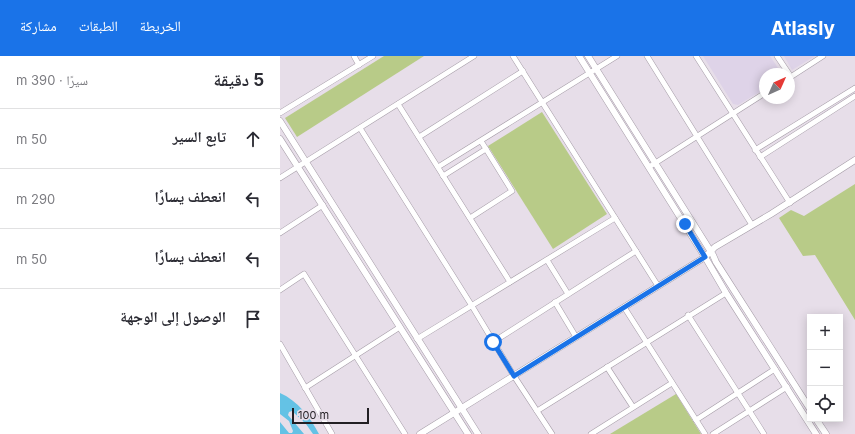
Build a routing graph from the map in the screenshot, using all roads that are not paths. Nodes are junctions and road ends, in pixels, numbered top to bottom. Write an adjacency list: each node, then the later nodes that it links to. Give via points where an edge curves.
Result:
1 (354, 56): 12 (street)
2 (373, 56): 12 (street)
3 (474, 56): 22 (street)
4 (513, 56): 15 (street)
5 (579, 56): 17 (street)
6 (588, 56): 14 (street)
7 (617, 56): 14 (street)
8 (648, 56): 28 (street)
9 (696, 56): 24 (street)
10 (778, 56): 13 (street)
11 (823, 56): 16 (street)
12 (359, 64): 23 (street)
13 (785, 68)
14 (596, 69): 17 (street); 36 (street)
15 (523, 71): 21 (street); 27 (street)
16 (795, 72)
17 (590, 73): 21 (street); 38 (street)
18 (855, 88): 32 (street)
19 (855, 96): 33 (street)
20 (759, 97): 24 (street)
21 (542, 102): 30 (street); 45 (street)
22 (398, 104): 26 (street); 27 (street)
23 (280, 113)
24 (732, 114): 28 (street); 32 (street)
25 (280, 121): 35 (street)
26 (360, 128): 35 (street); 58 (street)
27 (419, 136): 39 (street)
28 (697, 136): 36 (street); 46 (street)
29 (280, 139): 37 (street)
30 (481, 141): 31 (street); 39 (street)
31 (486, 149): 40 (street); 44 (street, via 512,191)
32 (755, 150): 33 (street)
33 (760, 157): 42 (street)
34 (855, 160): 42 (street)
35 (306, 161): 37 (street); 63 (street)
36 (656, 163): 38 (street); 49 (street)
37 (297, 166): 41 (street); 43 (street)
38 (649, 167): 50 (street)
39 (438, 168): 40 (street)
40 (443, 176): 44 (street)
41 (280, 178)
42 (790, 203): 46 (street)
43 (323, 205): 47 (street); 61 (street)
44 (470, 218): 52 (street)
45 (615, 218): 48 (street); 51 (street)
46 (752, 225): 49 (street)
47 (280, 233)
48 (636, 251): 53 (street); 56 (street)
49 (710, 251): 50 (street); 75 (street)
50 (705, 257): 53 (street); 55 (street)
51 (547, 260): 52 (street); 56 (street)
52 (510, 282): 58 (street)
53 (658, 286): 59 (street)
54 (280, 290): 67 (street, via 304,274)
55 (726, 293): 60 (street); 69 (street)
56 (568, 294): 57 (street)
57 (555, 302): 62 (street); 64 (street)
58 (472, 306): 63 (street); 64 (street)
59 (624, 307): 62 (street); 65 (street)
60 (688, 315): 65 (street); 74 (street)
61 (400, 327): 67 (street); 80 (street)
62 (576, 337): 70 (street)
63 (417, 339): 77 (street)
64 (493, 342): 70 (street)
65 (646, 342): 68 (street); 71 (street)
66 (280, 344): 73 (street)
67 (356, 356): 73 (street); 84 (street)
68 (607, 367): 76 (street); 79 (street)
69 (776, 369): 72 (street); 74 (street)
70 (514, 376): 77 (street); 79 (street)
71 (672, 383): 76 (street); 81 (street)
72 (787, 387): 78 (street); 93 (street)
73 (305, 388): 83 (street)
74 (738, 393): 78 (street); 81 (street)
75 (807, 404)
76 (633, 407): 89 (street)
77 (461, 408): 80 (street); 87 (street)
78 (749, 411): 91 (street); 92 (street)
79 (537, 412): 88 (street)
80 (454, 413): 85 (street); 86 (street)
81 (696, 420): 90 (street)
82 (818, 422): 94 (street)
83 (332, 434)
84 (405, 434)
85 (420, 434)
86 (468, 434)
87 (478, 434)
88 (552, 434)
89 (591, 434)
90 (705, 434)
91 (712, 434)
92 (764, 434)
93 (816, 434)
94 (826, 434)

